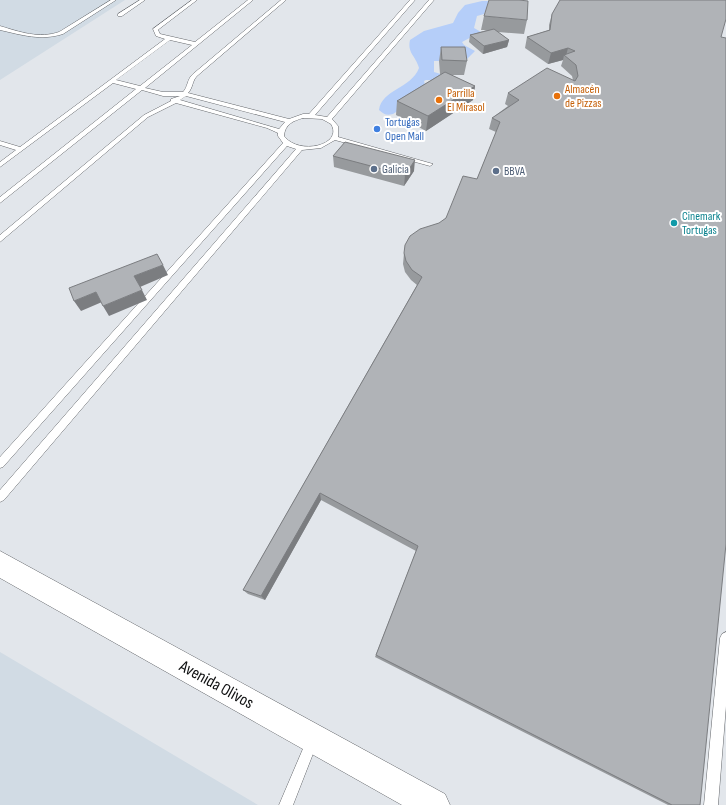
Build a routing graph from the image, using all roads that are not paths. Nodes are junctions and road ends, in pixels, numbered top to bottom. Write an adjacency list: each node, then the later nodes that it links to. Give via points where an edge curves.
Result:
1 (114, 0): 9 (lane, via 53,36 38,37)
2 (143, 0): 8 (lane)
3 (195, 0): 10 (lane, via 155,30)
4 (252, 0): 11 (lane)
5 (284, 0): 15 (lane, via 195,75)
6 (413, 0): 17 (lane)
7 (432, 0): 18 (lane)
8 (120, 15)
9 (0, 28)
10 (168, 38): 11 (lane); 12 (lane)
11 (196, 44): 13 (lane)
12 (112, 81): 13 (lane); 25 (lane)
13 (141, 88): 14 (lane); 28 (lane)
14 (164, 94): 15 (lane); 16 (lane)
15 (185, 94): 16 (lane); 19 (lane)
16 (176, 102): 20 (lane); 29 (lane, via 146,116)
17 (311, 116): 18 (lane); 19 (lane)
18 (328, 120): 21 (lane, via 336,128)
19 (289, 121): 20 (lane)
20 (281, 132): 23 (lane)
21 (334, 138): 24 (lane, via 324,145); 26 (lane)
22 (0, 143): 25 (lane)
23 (286, 143): 24 (lane); 30 (lane)
24 (302, 148): 31 (lane)
25 (21, 149): 27 (lane)
26 (430, 164)
27 (0, 165)
28 (0, 201)
29 (0, 238)
30 (0, 464)
31 (0, 497)
32 (0, 564): 34 (street, Avenida Olivos)
33 (726, 638): 37 (lane)
34 (314, 738): 35 (lane); 36 (street, Avenida Olivos)
35 (286, 805)
36 (434, 805)
37 (711, 805)

